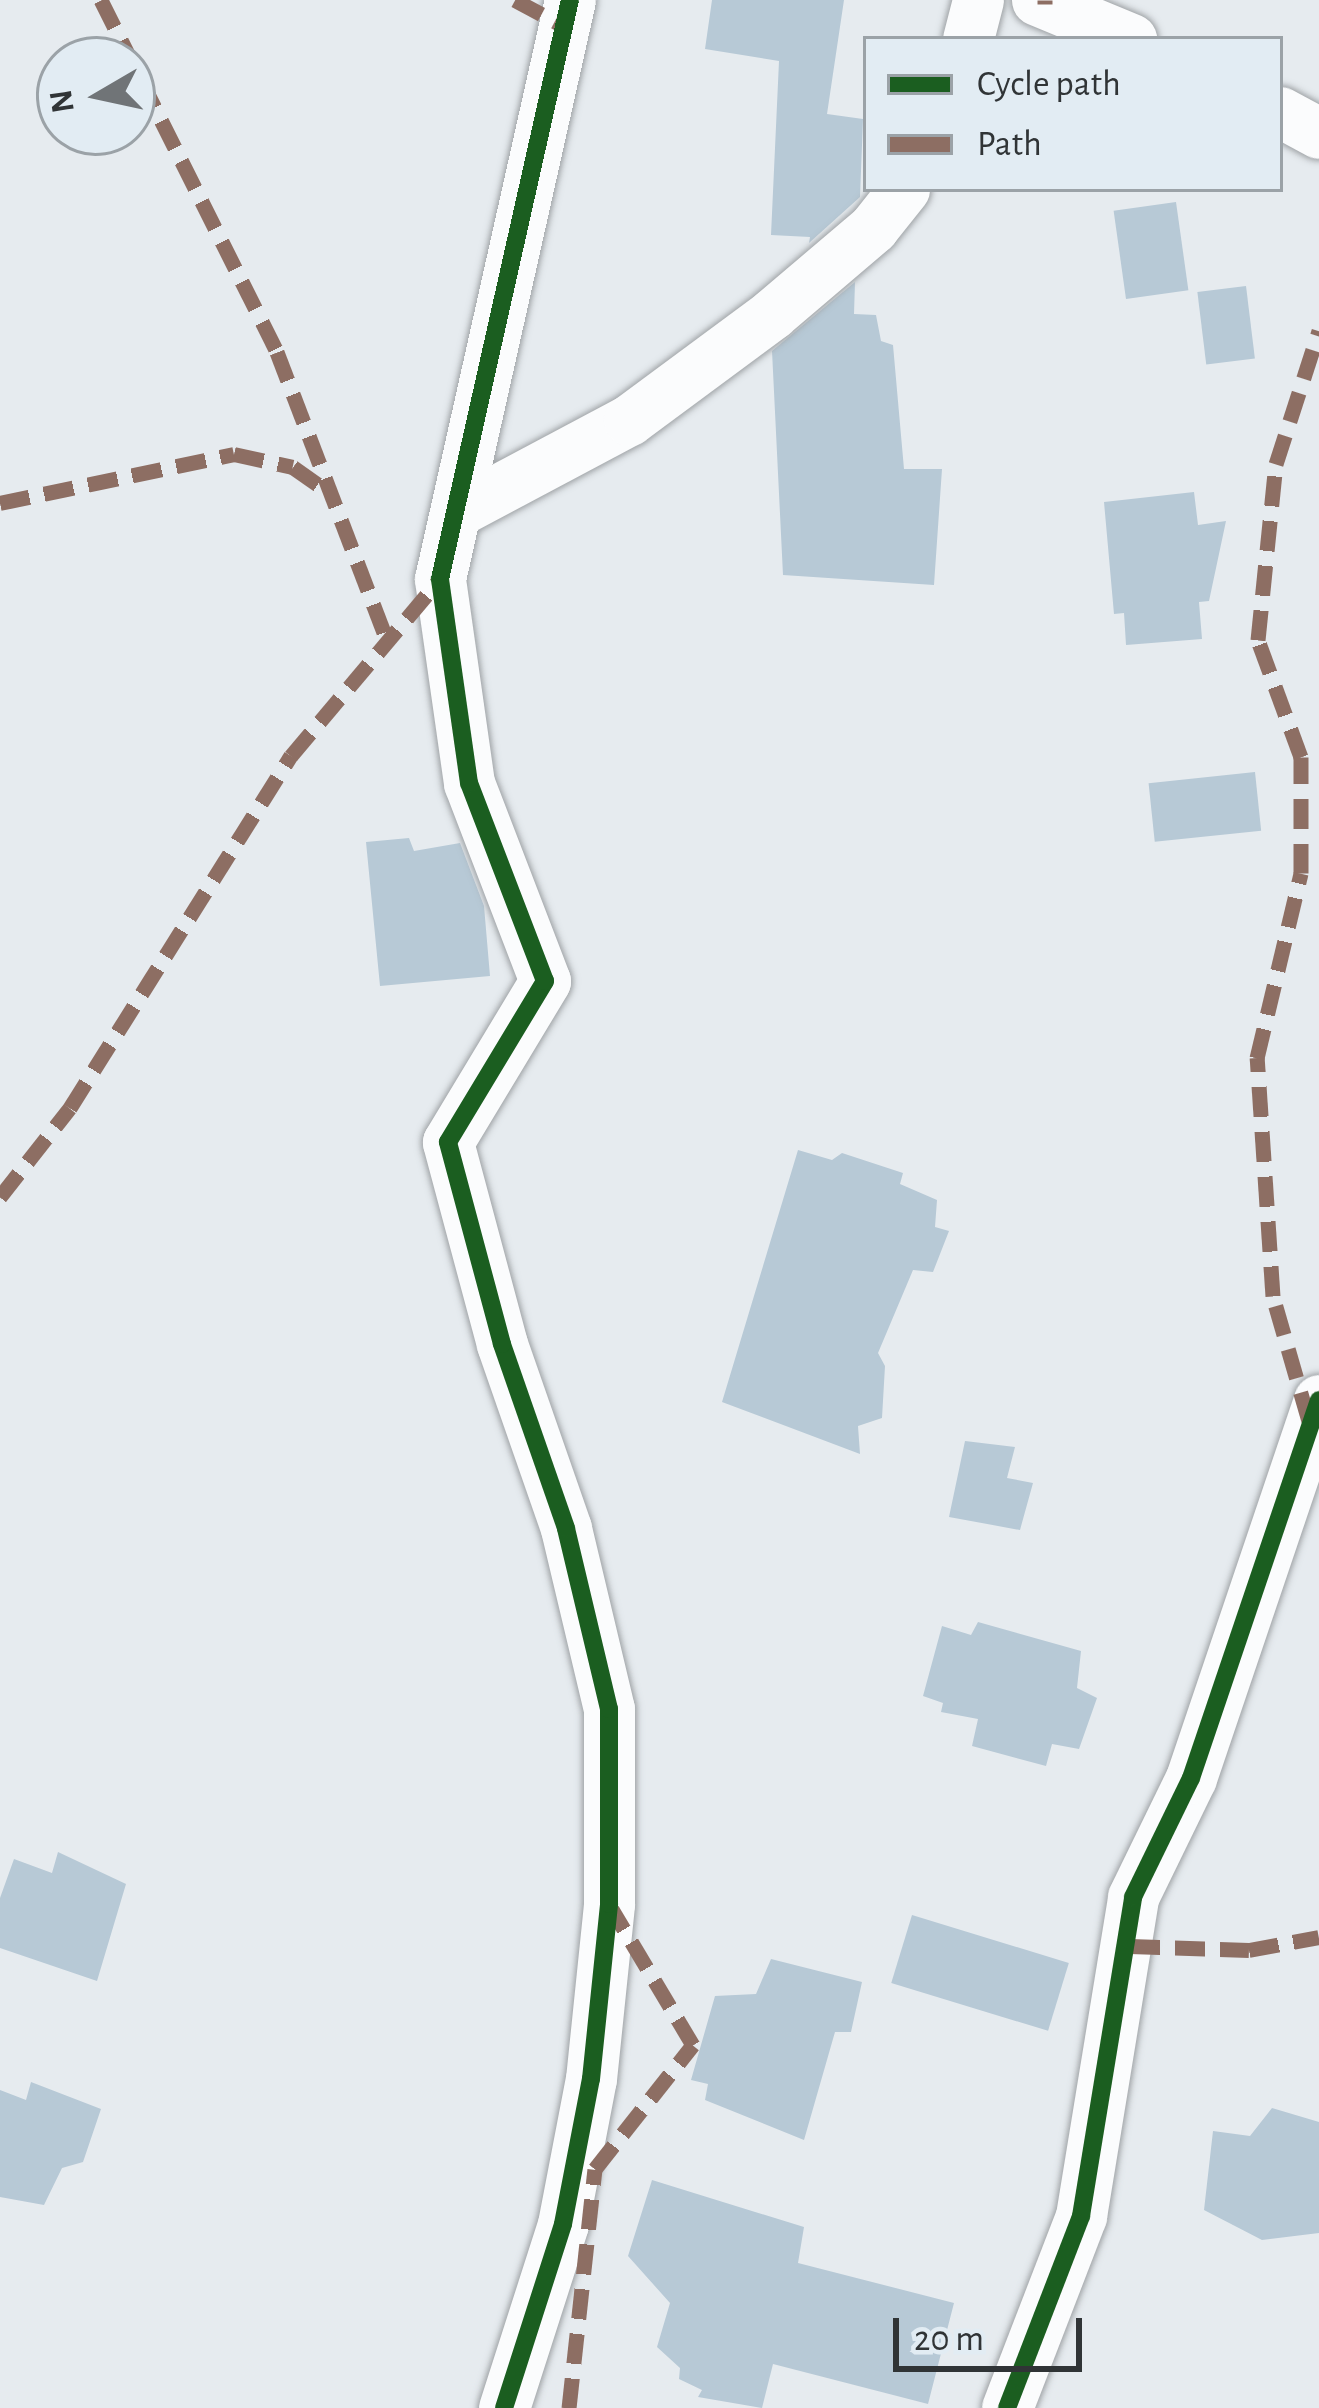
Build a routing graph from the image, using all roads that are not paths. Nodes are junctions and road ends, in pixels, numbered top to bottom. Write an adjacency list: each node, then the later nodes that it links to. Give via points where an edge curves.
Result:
1 (569, 0): 9 (street)
2 (978, 0): 4 (street)
3 (1037, 0): 5 (street)
4 (969, 36)
5 (1124, 36)
6 (1283, 114): 7 (street)
7 (1319, 133)
8 (902, 192): 9 (street, via 772,314 628,421)
9 (456, 512): 11 (street, via 440,579 470,783 545,981 448,1142 502,1344 566,1528 609,1709 609,1904 591,2079 562,2224)
10 (1319, 1400): 12 (street, via 1191,1778 1133,1897 1081,2216)
11 (511, 2396)
12 (1007, 2408)

